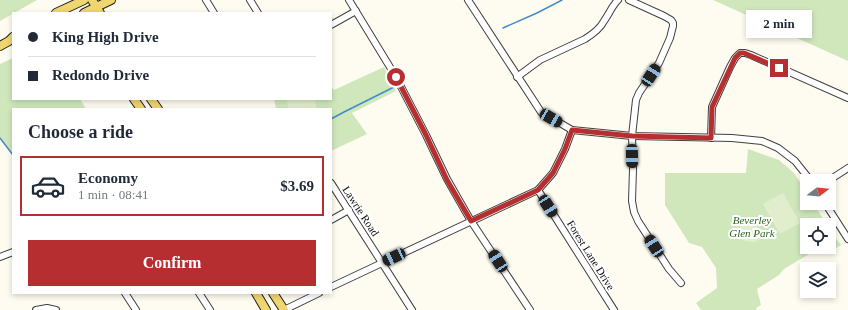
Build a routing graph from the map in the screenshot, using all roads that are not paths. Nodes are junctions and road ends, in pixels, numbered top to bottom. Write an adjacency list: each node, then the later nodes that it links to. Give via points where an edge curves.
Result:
1 (112, 0): 9 (main road)
2 (206, 0): 12 (street)
3 (250, 0): 13 (street)
4 (349, 0): 10 (street)
5 (468, 0): 17 (street)
6 (618, 0): 17 (street, via 592,35 540,60)
7 (629, 0): 20 (street, via 664,16 673,23 670,38 659,63 636,100)
8 (78, 1): 9 (main road); 11 (main road)
9 (92, 8)
10 (356, 11): 14 (street); 30 (street, via 396,77 447,180)
11 (58, 12)
12 (213, 12)
13 (257, 12)
14 (332, 24)
15 (12, 40): 16 (main road)
16 (0, 46)
17 (517, 76): 19 (street, via 540,112)
18 (848, 98): 21 (street, via 740,53 730,67 712,107)
19 (572, 130): 20 (street); 26 (street, via 553,173)
20 (632, 136): 21 (street); 35 (street, via 634,212 669,270)
21 (711, 138): 23 (street, via 762,141 778,148 795,161)
22 (848, 168): 24 (street)
23 (805, 174)
24 (836, 176)
25 (332, 184): 27 (street, Lawrie Road)
26 (538, 190): 30 (street); 50 (street, Forest Lane Drive)
27 (349, 210): 29 (street); 34 (street, Lawrie Road)
28 (829, 210): 31 (street)
29 (332, 219)
30 (471, 221): 34 (street); 49 (street)
31 (848, 239)
32 (12, 252): 33 (street)
33 (0, 257)
34 (382, 263): 36 (street); 48 (street, Lawrie Road)
35 (681, 284)
36 (332, 287)
37 (126, 294): 44 (street)
38 (200, 294): 45 (street)
39 (257, 294): 46 (main road)
40 (274, 294): 47 (main road)
41 (317, 294): 47 (street)
42 (36, 310): 43 (street)
43 (56, 310)
44 (136, 310)
45 (210, 310)
46 (266, 310)
47 (284, 310)
48 (412, 310)
49 (530, 310)
50 (614, 310)

